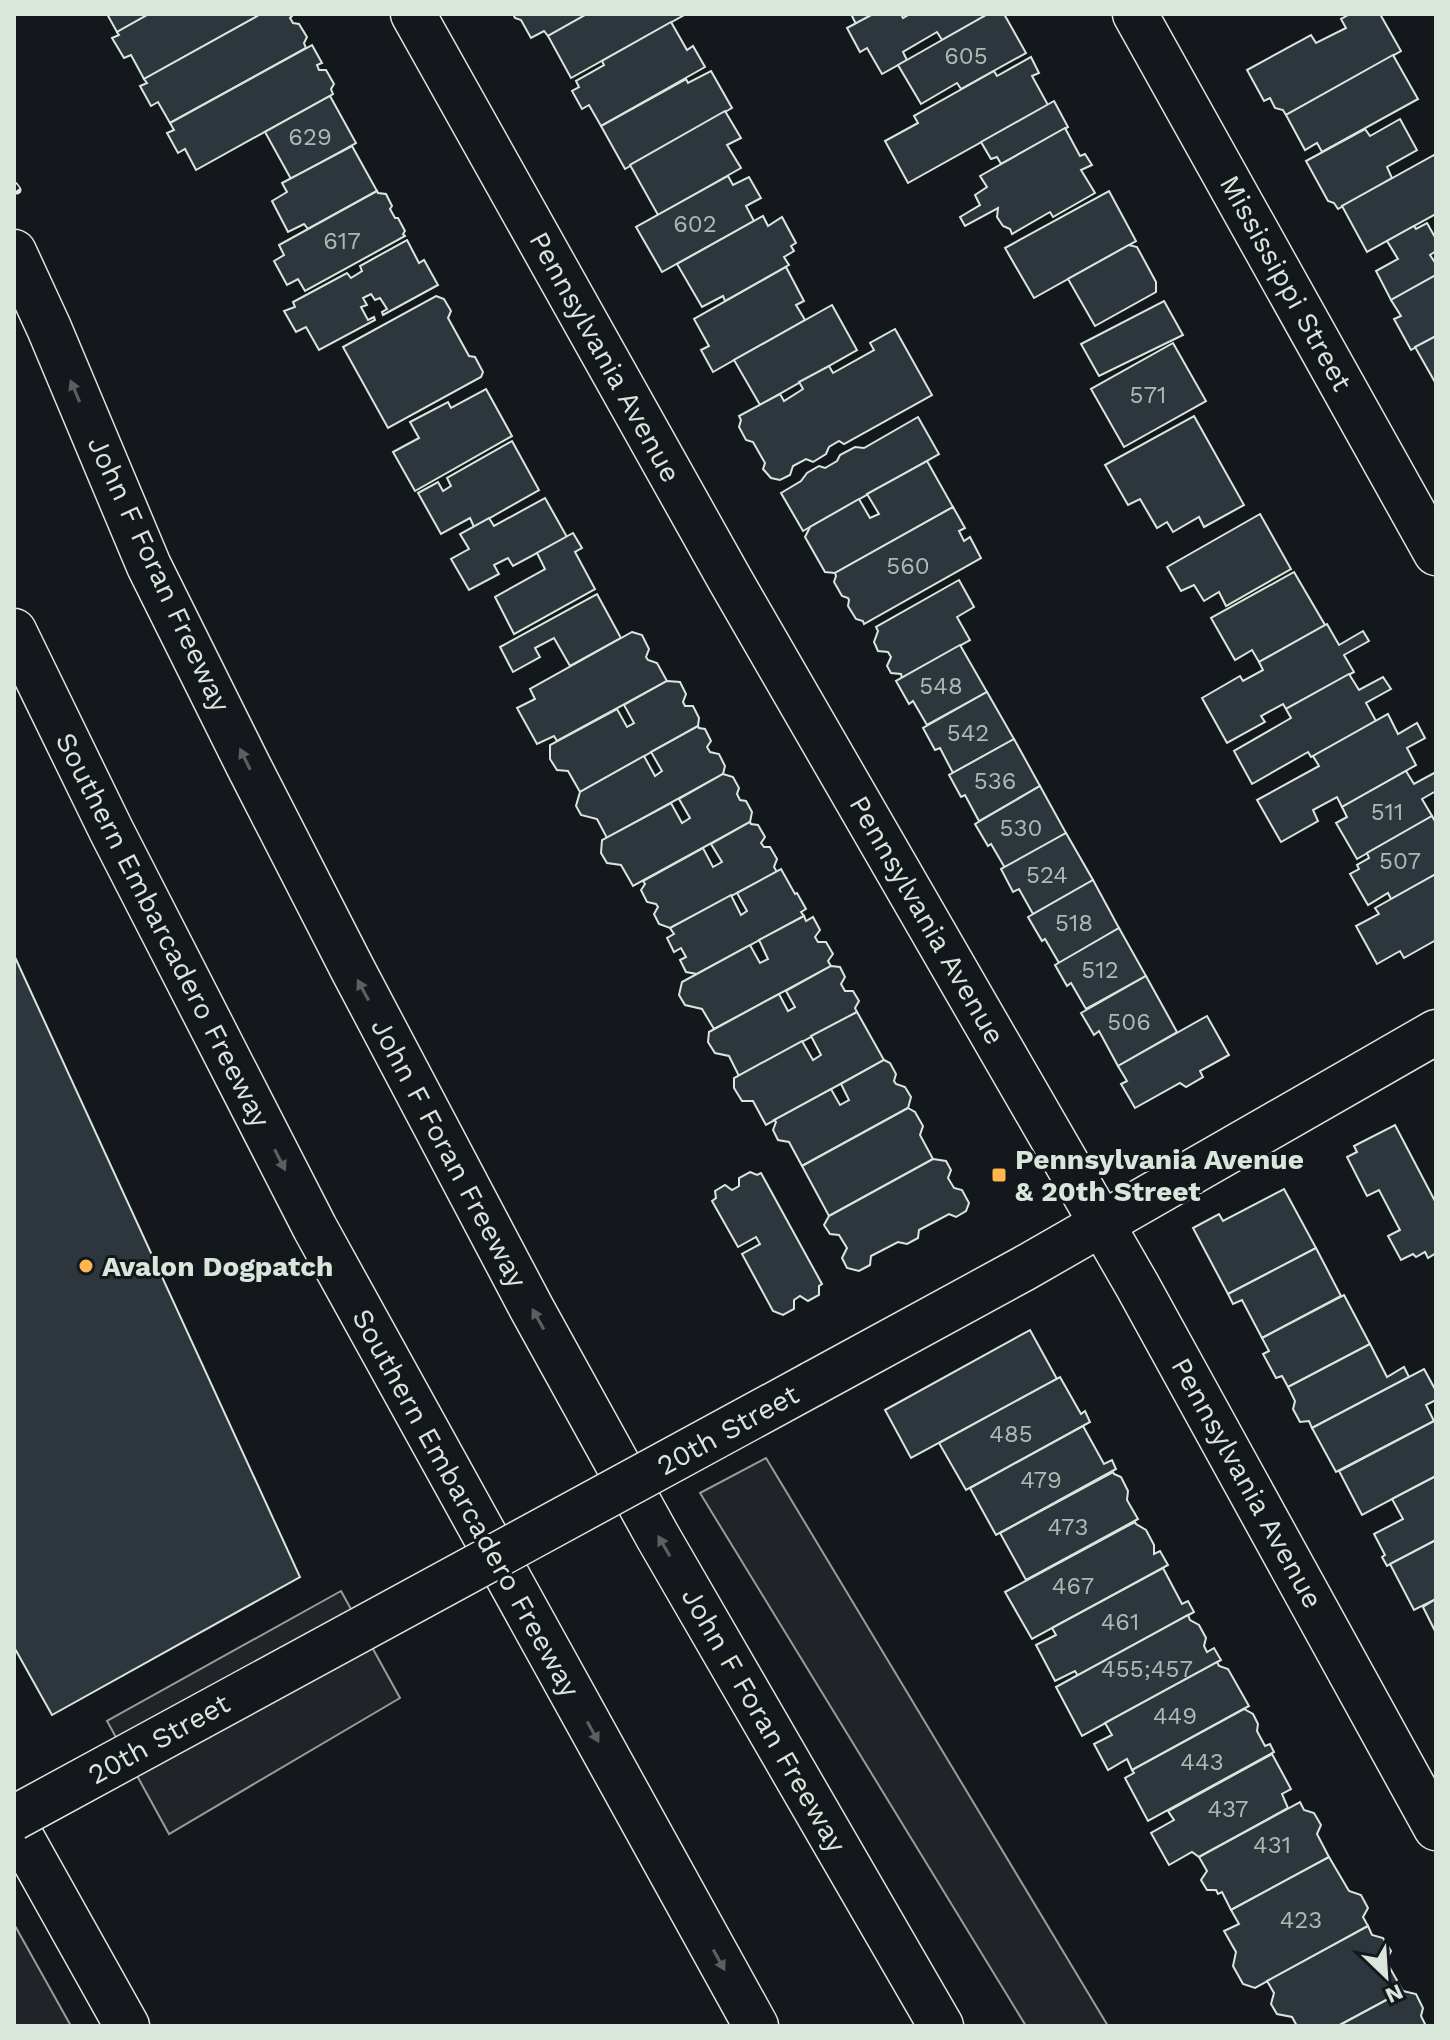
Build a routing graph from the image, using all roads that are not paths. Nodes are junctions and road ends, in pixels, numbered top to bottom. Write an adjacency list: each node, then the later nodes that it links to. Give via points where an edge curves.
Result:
1 (413, 14): 7 (main road, Pennsylvania Avenue, via 729,578)
2 (1135, 14): 4 (main road, Mississippi Street)
3 (14, 252): 8 (main road, John F Foran Freeway, one-way to 3, via 453,1162 304,874 149,566)
4 (1436, 553)
5 (16, 636): 14 (main road, Southern Embarcadero Freeway, one-way to 14, via 315,1228)
6 (1436, 1032): 7 (main road, 20th Street)
7 (1102, 1223): 9 (main road, 20th Street, bridge); 11 (main road, Pennsylvania Avenue)
8 (777, 1743): 15 (main road, John F Foran Freeway); 16 (main road)
9 (14, 1818)
10 (14, 1824): 12 (main road)
11 (1436, 1828)
12 (24, 1868): 13 (main road)
13 (127, 2026)
14 (756, 2026)
15 (941, 2026)
16 (973, 2026)

